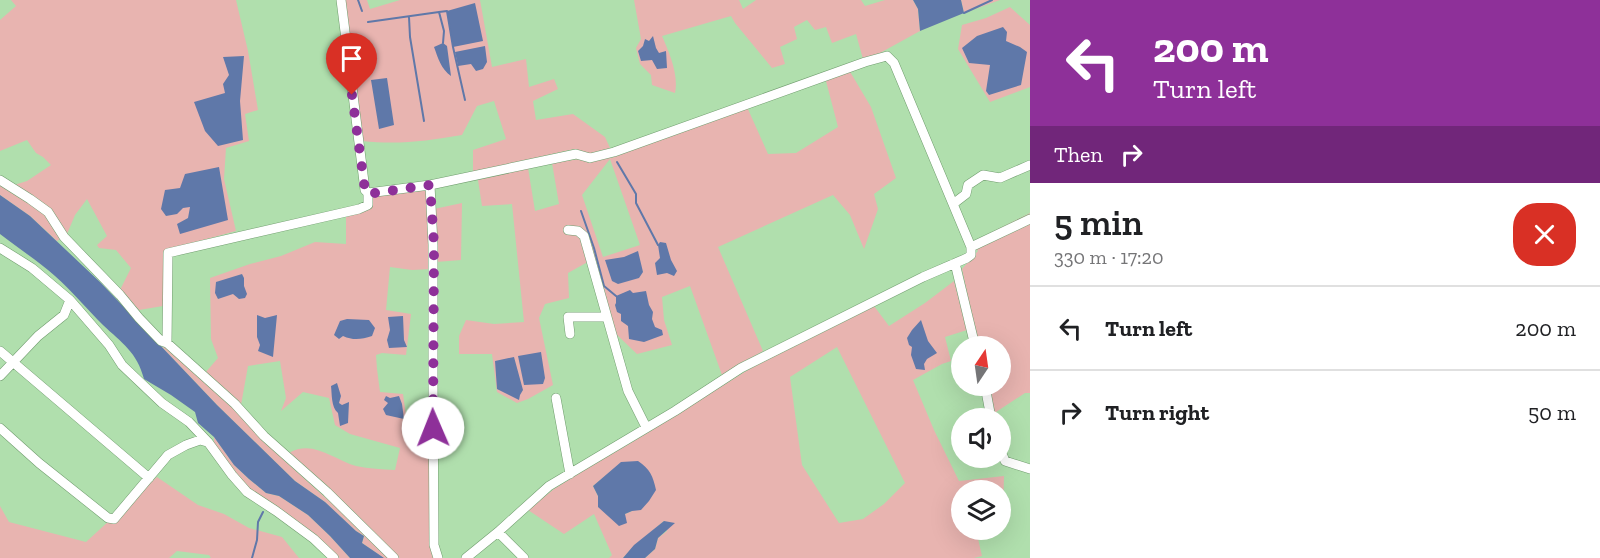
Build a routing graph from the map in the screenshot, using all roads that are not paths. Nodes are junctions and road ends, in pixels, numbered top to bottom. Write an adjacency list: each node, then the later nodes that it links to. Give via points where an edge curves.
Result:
1 (341, 0): 5 (street)
2 (1030, 165): 6 (street, via 1000,178 983,175 968,185 966,194)
3 (0, 180): 16 (street, via 48,212 64,237 146,326)
4 (430, 185): 5 (street); 6 (street, via 576,154 590,158 614,152 886,56 894,63); 31 (street, via 434,244 434,545)
5 (368, 194): 16 (street, via 368,205 359,209 168,253)
6 (953, 204): 9 (street)
7 (1030, 219): 9 (street)
8 (568, 230): 13 (street, via 578,231 584,237)
9 (971, 247): 11 (street, via 971,255)
10 (0, 248): 12 (street, via 32,268)
11 (955, 263): 15 (street); 21 (street, via 741,368)
12 (70, 300): 18 (street, via 64,315); 23 (street, via 122,365)
13 (607, 317): 14 (street, via 568,317); 21 (street, via 628,391)
14 (570, 334)
15 (973, 336)
16 (167, 343): 30 (street)
17 (0, 351): 18 (street)
18 (13, 362): 19 (street); 27 (street)
19 (0, 376)
20 (556, 398): 26 (street)
21 (646, 427): 26 (street)
22 (0, 428): 27 (street, via 108,518 114,519)
23 (208, 442): 27 (street, via 200,440 168,455); 29 (street, via 248,492)
24 (1011, 462): 25 (street)
25 (1030, 469)
26 (570, 474): 28 (street, via 549,486)
27 (149, 478)
28 (498, 532): 32 (street); 33 (street)
29 (334, 558)
30 (394, 558)
31 (438, 558)
32 (466, 558)
33 (524, 558)

